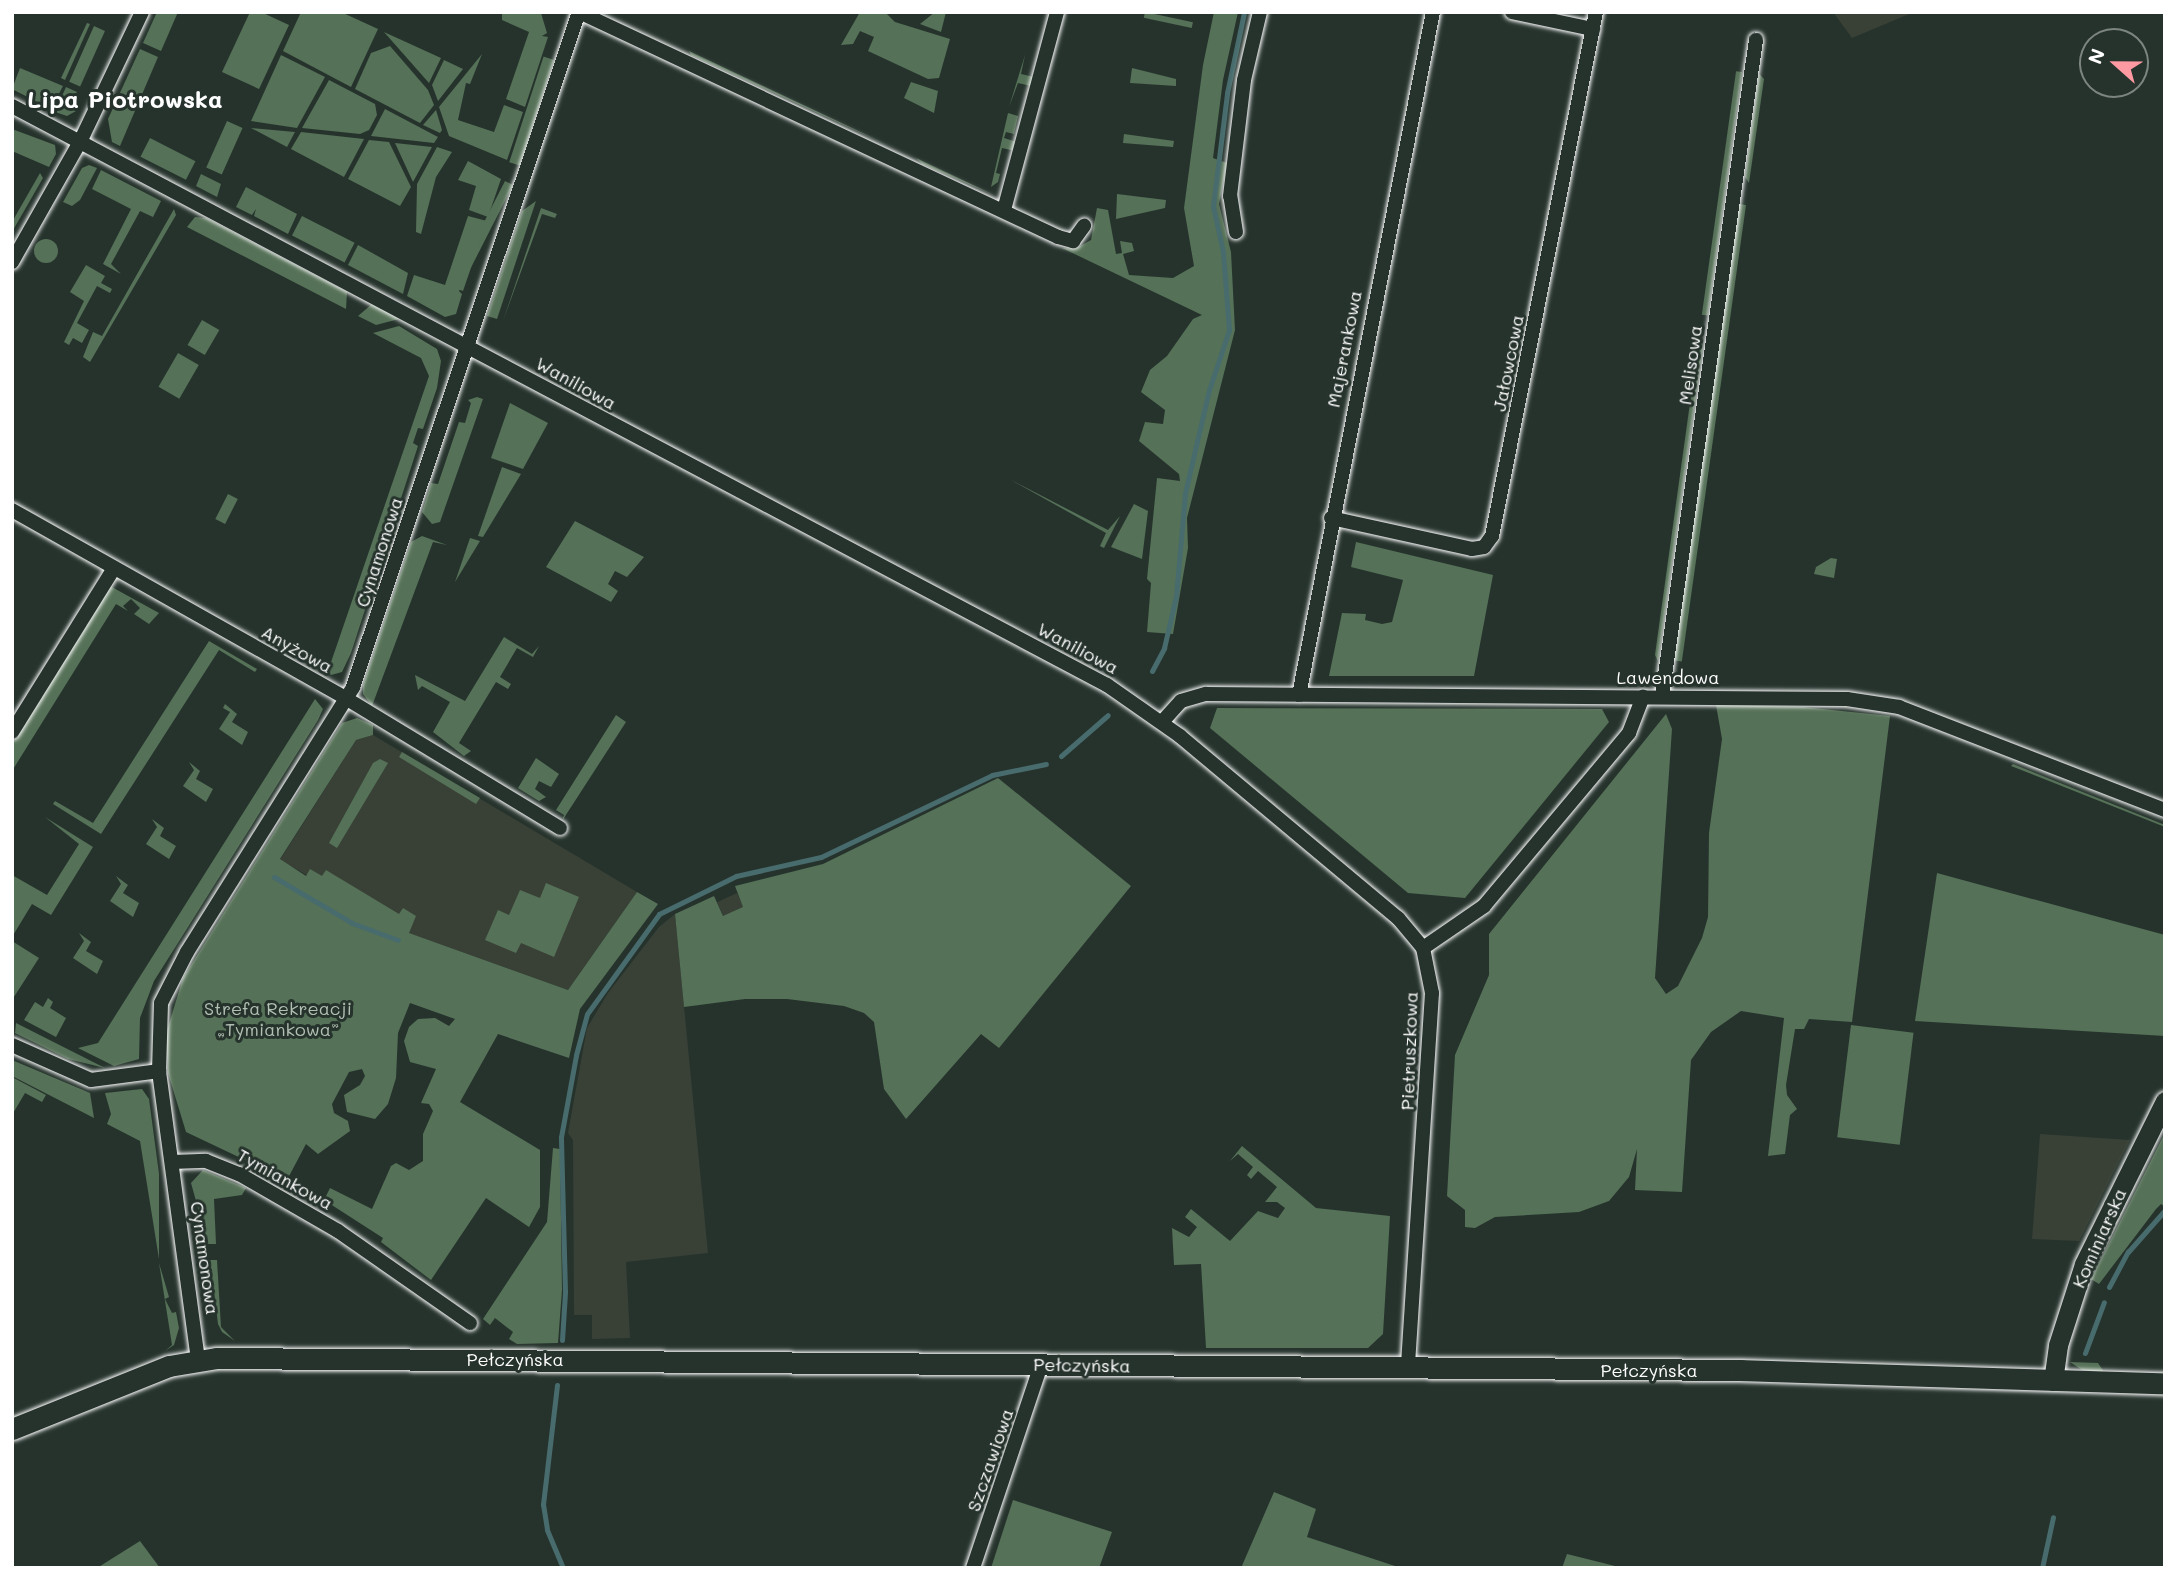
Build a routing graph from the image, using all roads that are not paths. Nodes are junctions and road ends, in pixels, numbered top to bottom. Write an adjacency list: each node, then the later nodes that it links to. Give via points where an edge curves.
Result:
1 (142, 12): 11 (street)
2 (579, 12): 12 (street); 16 (street, Cynamonowa)
3 (1057, 12): 12 (street)
4 (1259, 12): 14 (street, via 1244,80 1230,196)
5 (1433, 12): 18 (street, Majerankowa)
6 (1513, 12): 8 (street)
7 (1596, 12): 8 (street)
8 (1593, 29): 18 (street, Jałowcowa, via 1492,536 1484,548 1472,549)
9 (1756, 40): 21 (street, Melisowa)
10 (12, 106): 11 (street, Waniliowa)
11 (80, 142): 15 (street); 16 (street, Waniliowa)
12 (1004, 210): 13 (street, via 1070,241 1079,237)
13 (1084, 226)
14 (1236, 232)
15 (12, 262)
16 (468, 344): 23 (street, Cynamonowa); 24 (street, Waniliowa, via 579,409 1122,694)
17 (12, 510): 19 (street, Anyżowa)
18 (1331, 518): 20 (street, Majerankowa)
19 (114, 568): 23 (street, Anyżowa); 25 (street)
20 (1299, 695): 22 (street, Lawendowa); 24 (street, Lawendowa, via 1193,696)
21 (1662, 696): 22 (street, Lawendowa); 26 (street, Lawendowa, via 1824,698 1899,707)
22 (1643, 697): 28 (street, via 1629,733 1484,905)
23 (347, 699): 27 (street, Anyżowa); 30 (street, Cynamonowa, via 171,980 158,1017)
24 (1162, 722): 28 (street, Waniliowa, via 1398,918)
25 (12, 732)
26 (2165, 810)
27 (560, 828)
28 (1423, 948): 36 (street, Pietruszkowa, via 1432,993 1432,1022)
29 (12, 1045): 30 (street, via 91,1080)
30 (159, 1071): 32 (street)
31 (2165, 1101): 37 (street, Kominiarska, via 2084,1264 2058,1345)
32 (172, 1162): 33 (street, Tymiankowa, via 206,1161 239,1174 329,1225); 34 (street, Cynamonowa)
33 (470, 1323)
34 (198, 1360): 35 (main road, Pełczyńska); 39 (main road, Pełczyńska, via 111,1387)
35 (1041, 1364): 36 (main road, Pełczyńska); 40 (street, Szczawiowa)
36 (1408, 1368): 37 (main road, Pełczyńska, via 1741,1370)
37 (2053, 1381): 38 (main road, Pełczyńska)
38 (2165, 1383)
39 (12, 1429)
40 (973, 1568)

